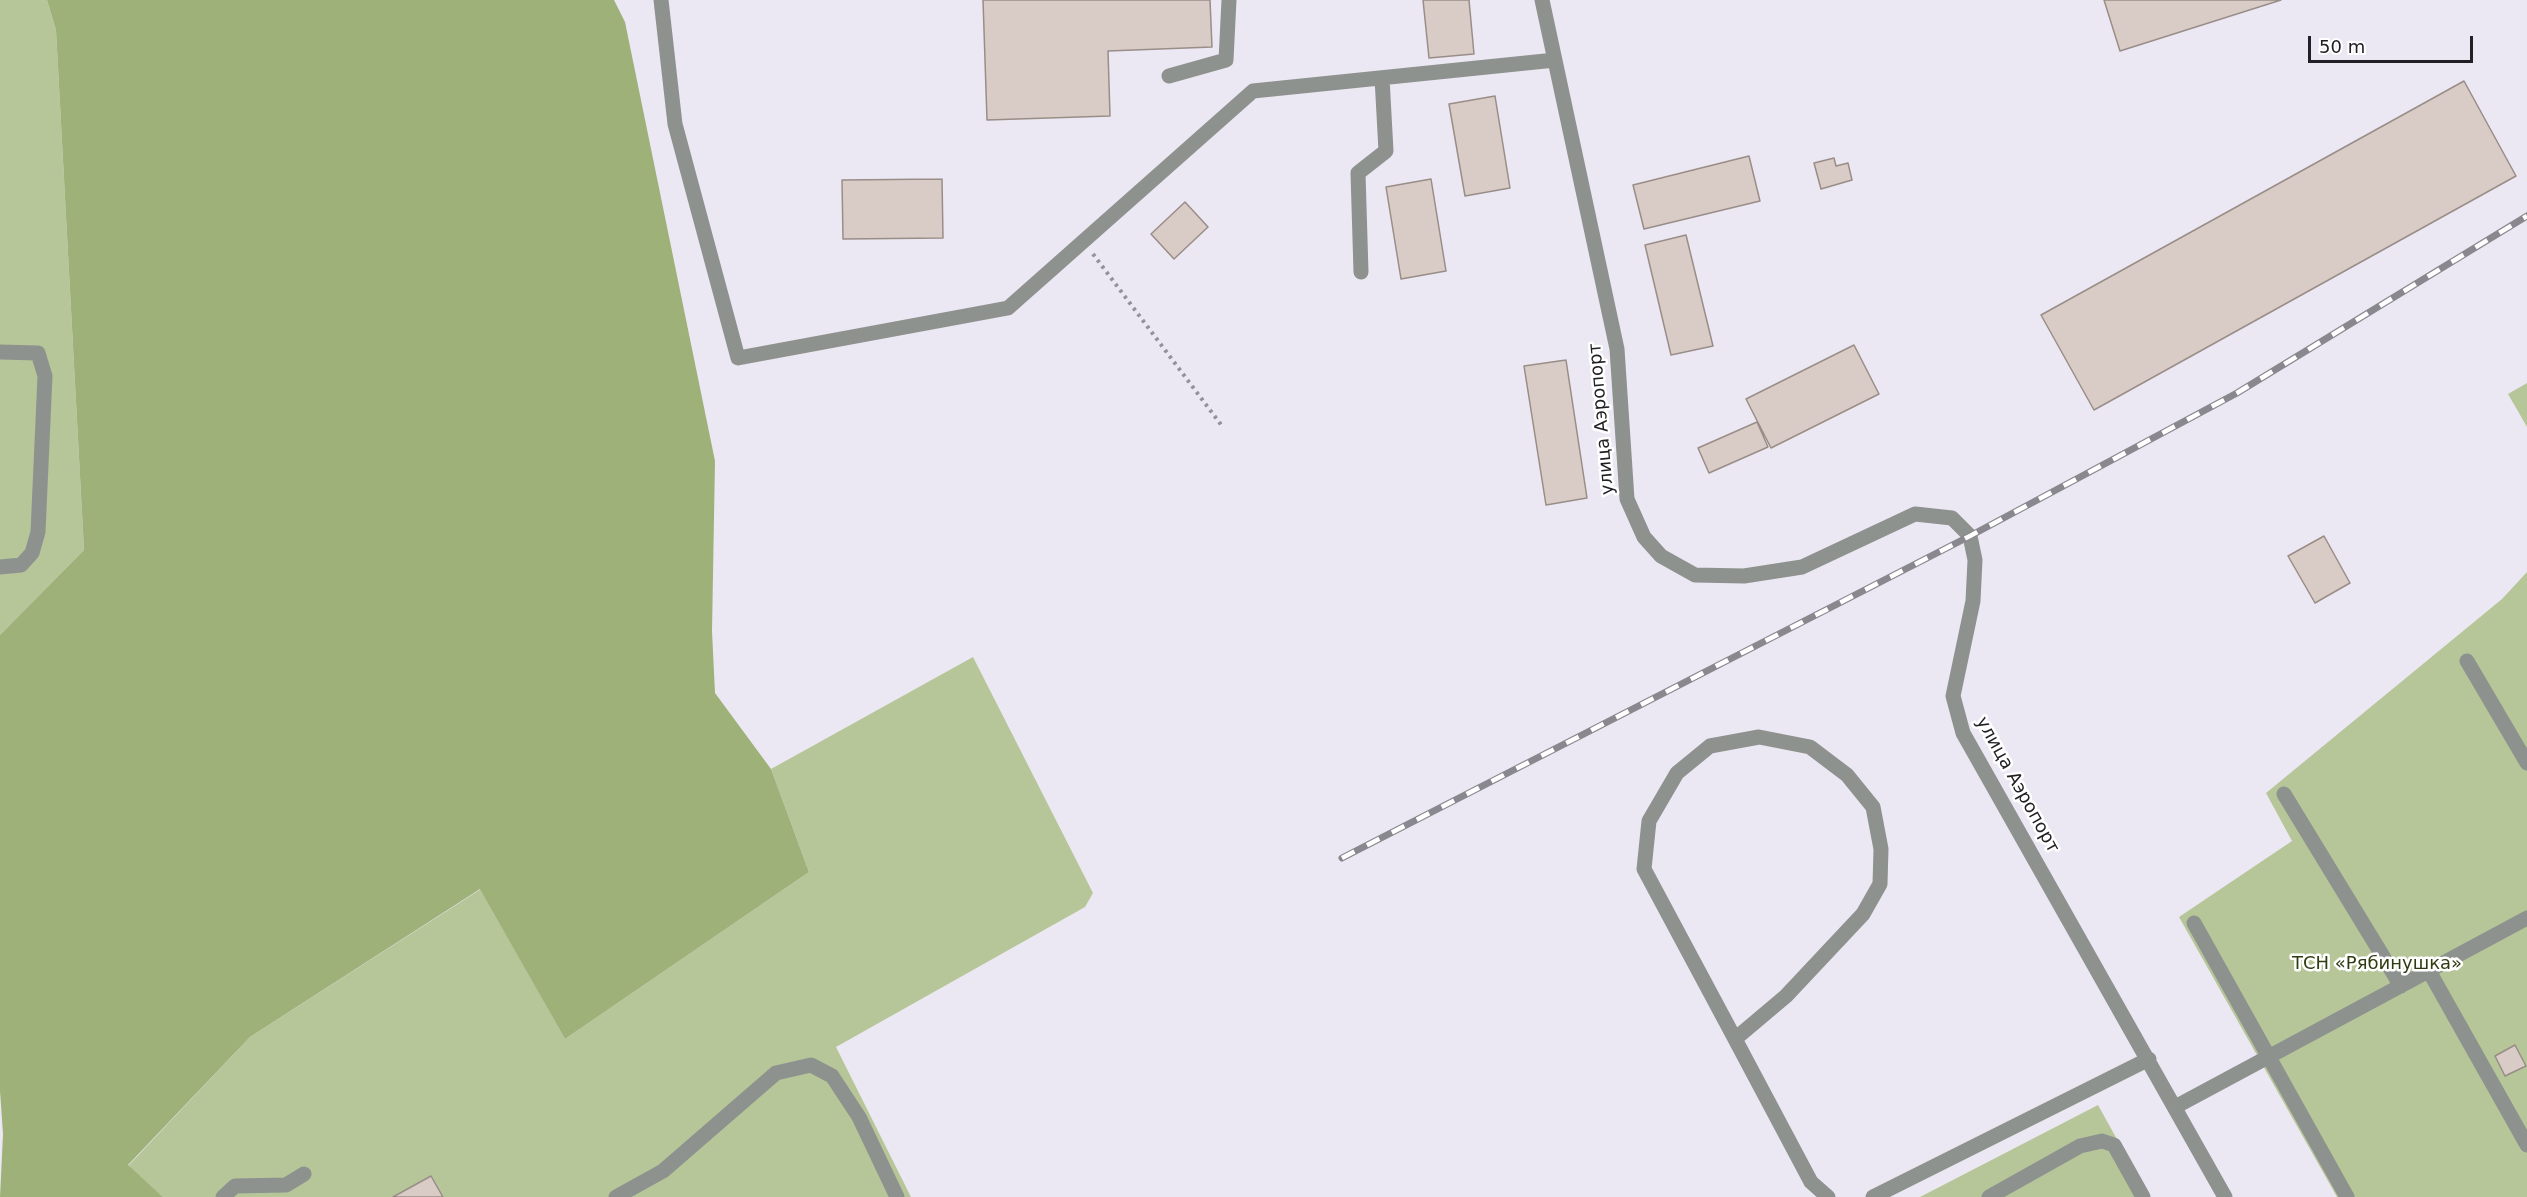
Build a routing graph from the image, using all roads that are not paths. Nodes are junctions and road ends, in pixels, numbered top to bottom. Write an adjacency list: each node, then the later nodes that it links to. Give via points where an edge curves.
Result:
1 (661, 0): 6 (street, via 675,124 738,358 1008,309 1253,91)
2 (1229, 0): 5 (street, via 1226,60)
3 (1542, 0): 4 (street, улица Аэропорт)
4 (1555, 60): 6 (street); 19 (street, улица Аэропорт, via 1617,349 1627,499 1644,537 1661,556 1695,575 1744,576 1802,567 1915,514 1952,518 1970,536 1975,560 1973,601 1953,696 1963,733)
5 (1169, 76)
6 (1382, 78): 7 (street, via 1386,151 1358,173)
7 (1361, 272)
8 (0, 352): 9 (street, via 38,352 45,376 38,532 32,553 21,565)
9 (0, 567)
10 (2467, 661): 11 (street)
11 (2527, 763)
12 (2284, 794): 16 (street)
13 (2527, 918): 15 (street)
14 (2194, 923): 18 (street)
15 (2429, 971): 16 (street); 21 (street)
16 (2401, 986): 18 (street)
17 (1735, 1039): 17 (street, via 1786,996 1863,914 1880,884 1881,849 1873,807 1847,775 1810,747 1759,737 1710,746 1677,773 1649,821 1644,869); 26 (street, via 1811,1182)
18 (2268, 1058): 20 (street); 31 (street)
19 (2149, 1059): 20 (street, улица Аэропорт); 27 (street)
20 (2175, 1107): 30 (street, улица Аэропорт)
21 (2527, 1145)
22 (304, 1174): 23 (street, via 286,1185 235,1186)
23 (223, 1197)
24 (616, 1197): 25 (street, via 663,1171 776,1073 811,1065 832,1076 859,1118)
25 (897, 1197)
26 (1828, 1197)
27 (1873, 1197)
28 (1989, 1197): 29 (street, via 2080,1146 2102,1141 2114,1145)
29 (2143, 1197)
30 (2224, 1197)
31 (2347, 1197)

